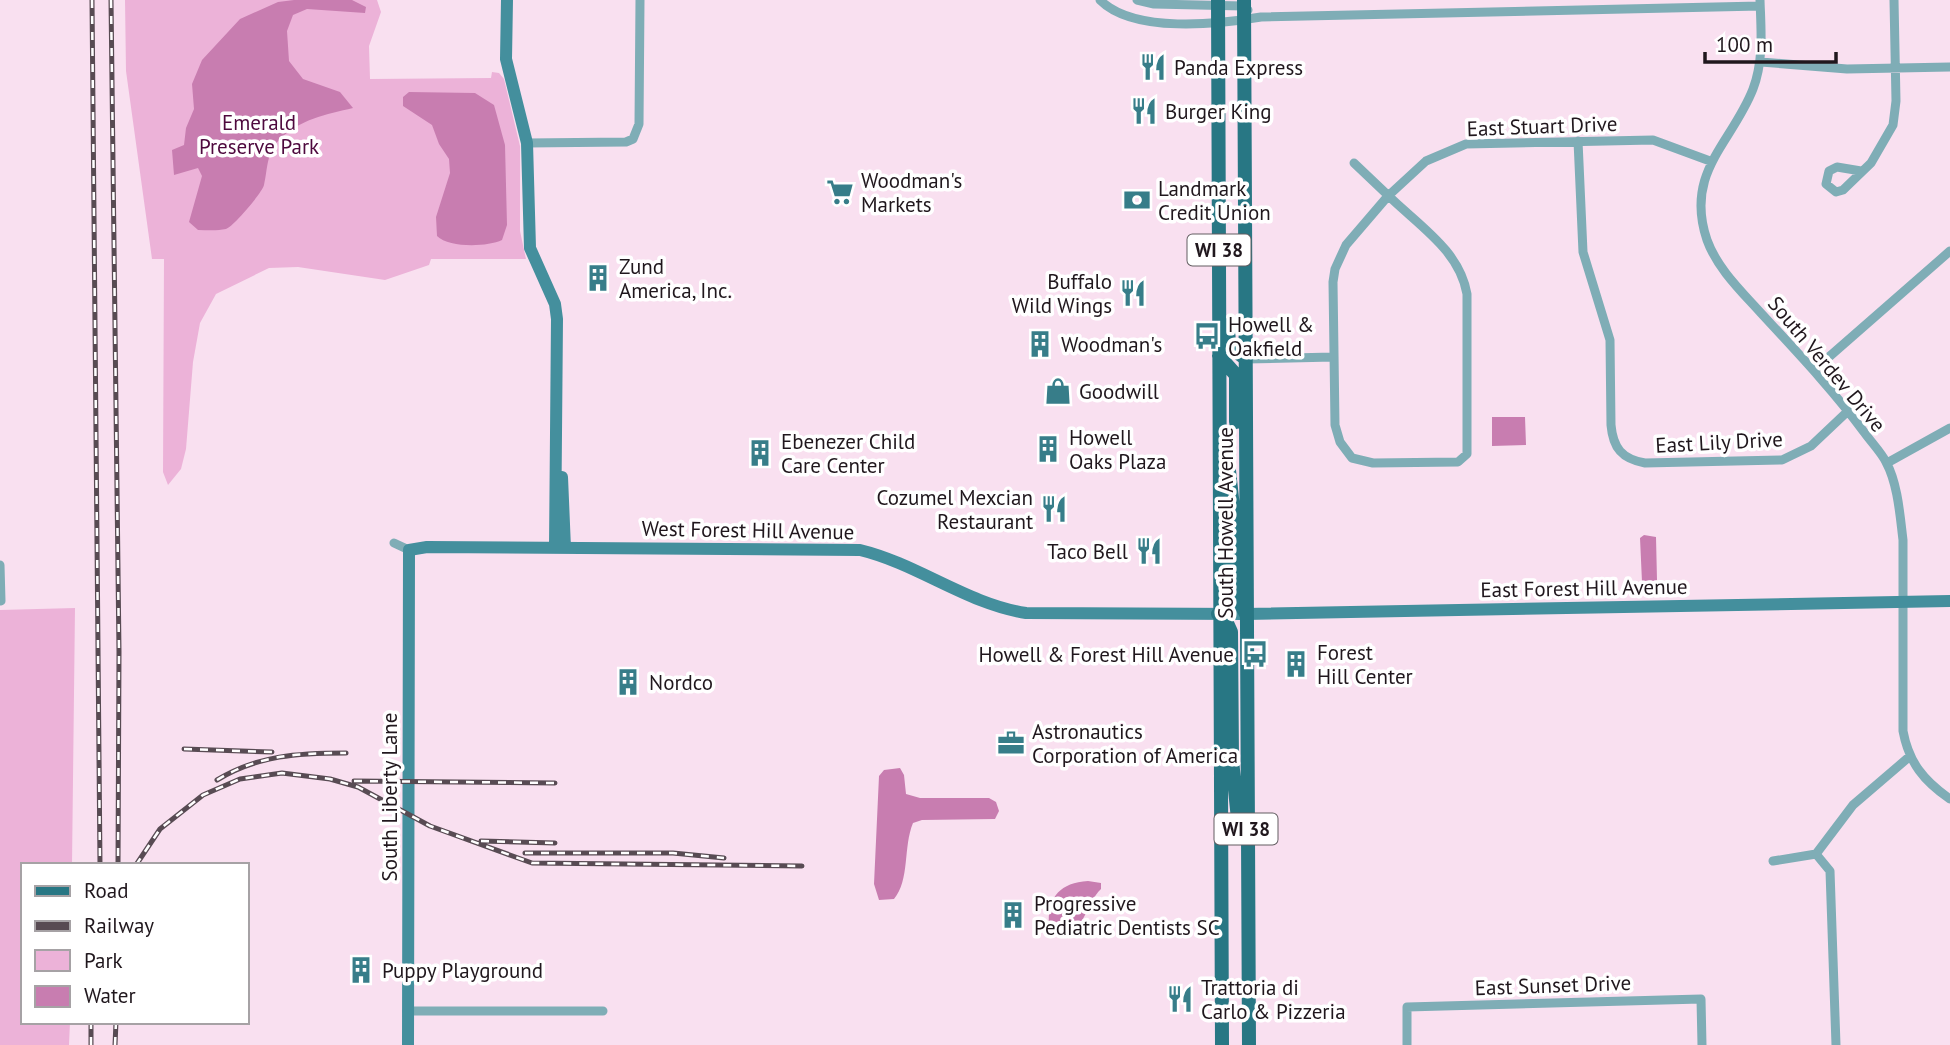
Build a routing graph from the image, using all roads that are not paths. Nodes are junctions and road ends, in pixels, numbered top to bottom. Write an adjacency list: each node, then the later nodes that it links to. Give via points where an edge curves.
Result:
1 (507, 0): 15 (street, via 506,59)
2 (640, 0): 15 (street, via 639,124 634,139)
3 (1100, 0): 10 (street, via 1144,21)
4 (1137, 0): 6 (street)
5 (1894, 0): 13 (street)
6 (1218, 3): 7 (street); 10 (main road, South Howell Avenue / WI 38)
7 (1238, 3): 9 (main road)
8 (1760, 3): 9 (street); 11 (street, South Verdev Drive)
9 (1250, 20): 10 (street); 24 (main road, South Howell Avenue / WI 38)
10 (1218, 22): 20 (main road, South Howell Avenue / WI 38)
11 (1761, 62): 13 (street, via 1806,68); 16 (street, South Verdev Drive, via 1741,114)
12 (1950, 68): 13 (street)
13 (1896, 69): 18 (street, via 1893,125 1871,163)
14 (1578, 141): 16 (street, East Stuart Drive, via 1653,140); 19 (street, East Stuart Drive, via 1466,144 1426,161); 27 (street, East Lily Drive, via 1583,252 1609,330 1612,440 1619,452 1631,461 1645,463 1782,460 1811,446)
15 (527, 143): 32 (street, via 530,248 557,319 557,452 564,484)
16 (1710, 161): 25 (street, South Verdev Drive, via 1702,204 1707,240 1727,276)
17 (1354, 163): 19 (street)
18 (1861, 171)
19 (1388, 196): 23 (street, East Stuart Drive, via 1346,245 1335,269); 23 (street, East Stuart Drive, via 1452,255 1464,278 1465,459 1458,463 1392,464 1352,458 1336,436)
20 (1219, 251): 22 (main road, South Howell Avenue / WI 38); 24 (main road, via 1228,293 1228,342)
21 (1950, 251): 25 (street)
22 (1219, 356): 26 (main road, South Howell Avenue / WI 38); 30 (main road, via 1236,375 1236,430)
23 (1333, 357): 24 (street)
24 (1246, 359): 30 (main road, South Howell Avenue / WI 38)
25 (1814, 370): 27 (street, South Verdev Drive)
26 (1219, 396): 38 (main road, South Howell Avenue / WI 38); 39 (main road, via 1231,490 1233,590)
27 (1848, 411): 29 (street, South Verdev Drive)
28 (1950, 428): 29 (street)
29 (1887, 463): 37 (street, South Verdev Drive, via 1900,513)
30 (1245, 490): 39 (main road, South Howell Avenue / WI 38)
31 (394, 543): 33 (street, West Forest Hill Avenue)
32 (560, 548): 33 (street, West Forest Hill Avenue); 38 (street, West Forest Hill Avenue, via 860,550 885,556 1012,611)
33 (409, 550): 45 (street, South Liberty Lane)
34 (0, 565): 35 (street)
35 (1, 601)
36 (1950, 601): 37 (street, East Forest Hill Avenue)
37 (1903, 602): 39 (street, East Forest Hill Avenue); 40 (street, South Verdev Drive, via 1903,731)
38 (1218, 614): 39 (street, East Forest Hill Avenue); 44 (main road, via 1231,632 1232,760); 48 (main road, South Howell Avenue / WI 38)
39 (1246, 614): 44 (main road, South Howell Avenue / WI 38)
40 (1909, 757): 41 (street, South Verdev Drive, via 1934,788); 42 (street, via 1853,805)
41 (1950, 799)
42 (1815, 854): 43 (street); 52 (street, via 1830,871)
43 (1773, 861)
44 (1247, 882): 49 (main road, South Howell Avenue / WI 38)
45 (407, 1011): 46 (street); 47 (street, South Liberty Lane)
46 (603, 1011)
47 (408, 1045)
48 (1222, 1045)
49 (1249, 1045)
50 (1407, 1045): 51 (street, East Sunset Drive, via 1406,1007 1701,999)
51 (1702, 1045)
52 (1836, 1045)

